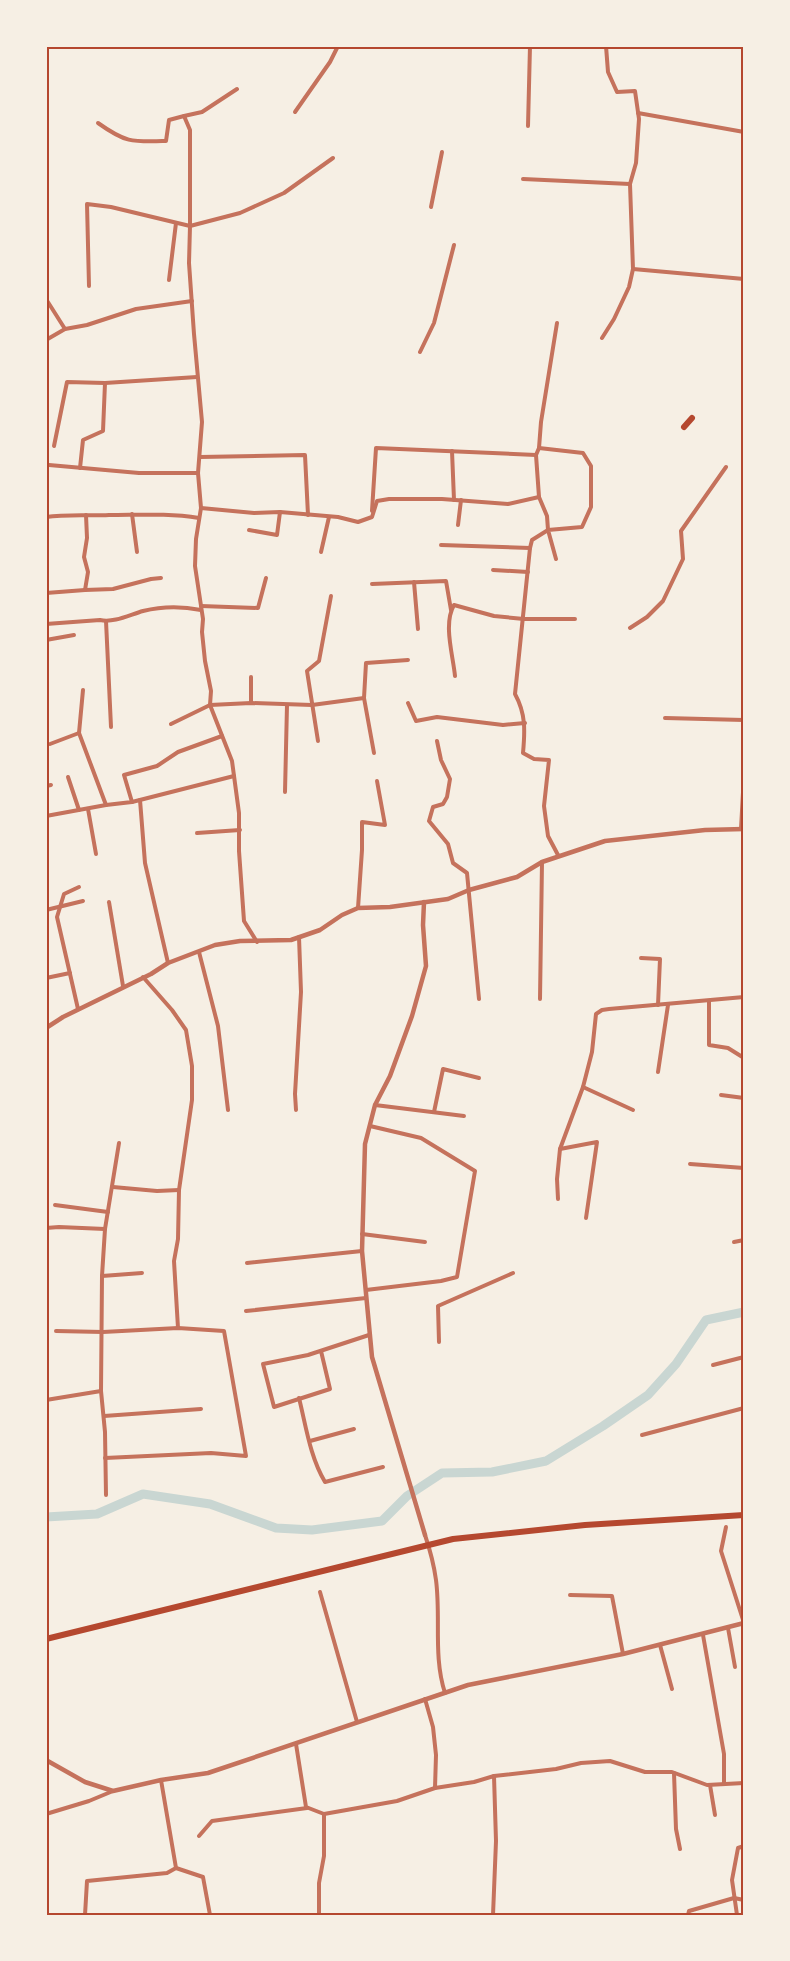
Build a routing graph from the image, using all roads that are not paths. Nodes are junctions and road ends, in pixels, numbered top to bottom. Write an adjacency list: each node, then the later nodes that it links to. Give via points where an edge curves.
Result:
1 (338, 46): 5 (street)
2 (530, 46): 9 (street)
3 (606, 46): 6 (street, via 608,72 617,92 635,91)
4 (237, 89): 7 (street, via 202,112)
5 (295, 112)
6 (638, 114): 10 (street); 14 (street, via 636,163)
7 (184, 116): 8 (street, via 169,120 166,141 134,142 116,136); 17 (street, via 190,130)
8 (98, 124)
9 (528, 126)
10 (744, 132)
11 (442, 152): 15 (street)
12 (333, 158): 17 (street, via 284,193 240,214)
13 (523, 178): 14 (street)
14 (630, 184): 19 (street)
15 (431, 207)
16 (176, 223): 17 (street); 21 (street); 22 (street, via 87,204)
17 (190, 226): 24 (street)
18 (454, 245): 29 (street, via 434,323)
19 (632, 269): 20 (street); 27 (street, via 623,301)
20 (744, 279)
21 (169, 280)
22 (89, 286)
23 (46, 299): 26 (street)
24 (192, 301): 26 (street, via 136,309); 30 (street)
25 (557, 323): 35 (street)
26 (65, 329): 28 (street)
27 (602, 338)
28 (46, 340)
29 (420, 352)
30 (197, 377): 31 (street); 38 (street, via 202,422)
31 (105, 383): 34 (street, via 67,382); 40 (street, via 103,431 83,440)
32 (692, 418): 33 (highway)
33 (684, 427)
34 (54, 446)
35 (539, 448): 37 (street); 57 (street, via 583,453 591,466 591,507 582,527)
36 (452, 451): 37 (street); 44 (street); 53 (street, via 376,448)
37 (536, 455): 43 (street)
38 (200, 457): 42 (street); 50 (street, via 306,455)
39 (49, 465): 40 (street)
40 (80, 468): 42 (street)
41 (726, 468): 78 (street, via 681,531 683,559 663,601)
42 (198, 473): 46 (street)
43 (539, 497): 45 (street, via 508,504); 57 (street, via 547,516)
44 (454, 500): 45 (street); 53 (street, via 377,501)
45 (461, 500): 55 (street)
46 (201, 508): 47 (street); 54 (street)
47 (280, 512): 50 (street); 56 (street, via 277,535)
48 (132, 514): 49 (street); 54 (street); 60 (street)
49 (86, 515): 51 (street); 69 (street, via 84,557 88,572)
50 (308, 515): 52 (street)
51 (46, 517)
52 (329, 517): 53 (street, via 358,522); 61 (street)
53 (372, 517)
54 (199, 518): 72 (street, via 195,566)
55 (458, 525)
56 (249, 530)
57 (548, 530): 59 (street, via 532,540); 62 (street)
58 (441, 545): 59 (street)
59 (530, 548): 64 (street)
60 (137, 552)
61 (321, 552)
62 (556, 559)
63 (492, 570): 64 (street)
64 (528, 572): 74 (street)
65 (161, 578): 69 (street, via 113,589)
66 (266, 578): 72 (street, via 258,608)
67 (414, 582): 68 (street); 73 (street, via 446,581); 79 (street)
68 (372, 584)
69 (85, 590): 70 (street)
70 (46, 593)
71 (330, 596): 91 (street, via 319,661 307,670)
72 (201, 608): 76 (street, via 170,607); 89 (street)
73 (451, 610): 74 (street, via 454,605 494,616); 83 (street, via 449,627)
74 (524, 619): 75 (street); 94 (street, via 515,694)
75 (574, 619)
76 (106, 621): 77 (street); 96 (street)
77 (46, 624)
78 (630, 628)
79 (418, 629)
80 (74, 635): 81 (street)
81 (46, 640)
82 (408, 660): 86 (street, via 366,663)
83 (455, 676)
84 (251, 677): 88 (street)
85 (83, 690): 97 (street)
86 (364, 698): 91 (street); 102 (street)
87 (408, 702): 94 (street, via 416,721 437,717 503,725)
88 (251, 703): 89 (street); 90 (street)
89 (210, 705): 95 (street); 98 (street)
90 (287, 705): 91 (street); 107 (street)
91 (312, 705): 99 (street)
92 (665, 718): 93 (street)
93 (744, 720)
94 (525, 723): 118 (street, via 523,752 534,759 549,760 544,806 548,836)
95 (171, 724)
96 (110, 727)
97 (79, 733): 101 (street); 110 (street)
98 (222, 736): 104 (street); 109 (street, via 178,752 157,766 124,775)
99 (318, 741)
100 (437, 741): 121 (street, via 441,760 450,778 450,788 443,804 434,806 429,821 448,844 453,863 467,873)
101 (50, 744)
102 (374, 753)
103 (744, 774): 114 (street)
104 (234, 776): 108 (street); 115 (street)
105 (68, 777): 112 (street)
106 (378, 782): 126 (street, via 385,825 362,822)
107 (285, 792)
108 (140, 800): 109 (street); 132 (street, via 145,863)
109 (132, 802): 110 (street)
110 (106, 805): 111 (street)
111 (88, 809): 112 (street); 117 (street)
112 (79, 810): 113 (street)
113 (46, 816)
114 (742, 829): 118 (street, via 605,841)
115 (240, 830): 116 (street); 129 (street, via 244,921)
116 (197, 833)
117 (96, 854)
118 (558, 856): 119 (street)
119 (542, 862): 121 (street, via 517,877); 139 (street)
120 (79, 887): 125 (street, via 64,894)
121 (469, 890): 124 (street, via 448,899); 138 (street)
122 (83, 901): 125 (street)
123 (109, 902): 136 (street)
124 (424, 902): 126 (street); 151 (street, via 422,925 426,966 390,1076)
125 (59, 907): 127 (street); 133 (street, via 57,917)
126 (358, 908): 128 (street, via 320,930)
127 (46, 910)
128 (299, 937): 129 (street); 153 (street, via 301,992)
129 (257, 942): 130 (street, via 215,945)
130 (199, 952): 132 (street); 152 (street, via 218,1026)
131 (641, 958): 141 (street, via 660,959)
132 (168, 963): 134 (street)
133 (70, 973): 135 (street); 143 (street)
134 (143, 977): 136 (street); 163 (street, via 172,1010 186,1030 188,1039 192,1100)
135 (46, 978)
136 (123, 986): 143 (street)
137 (744, 998): 140 (street)
138 (479, 1000)
139 (540, 1000)
140 (708, 1001): 142 (street); 145 (street, via 708,1045 728,1048)
141 (658, 1005): 142 (street); 148 (street, via 602,1010 596,1014 592,1052)
142 (668, 1005): 146 (street)
143 (78, 1009): 144 (street)
144 (46, 1028)
145 (744, 1058)
146 (658, 1072)
147 (479, 1078): 155 (street, via 443,1069)
148 (583, 1087): 154 (street); 159 (street)
149 (721, 1095): 150 (street)
150 (744, 1098)
151 (375, 1105): 155 (street); 157 (street)
152 (228, 1110)
153 (296, 1110)
154 (633, 1110)
155 (434, 1112): 156 (street)
156 (464, 1116)
157 (370, 1126): 170 (street, via 365,1144); 179 (street, via 421,1138 475,1171 457,1277 442,1282)
158 (119, 1143): 162 (street)
159 (560, 1149): 164 (street); 167 (street, via 597,1142)
160 (690, 1164): 161 (street)
161 (744, 1168)
162 (112, 1187): 163 (street); 166 (street)
163 (178, 1190): 182 (street, via 178,1239 174,1261)
164 (558, 1199)
165 (55, 1205): 166 (street)
166 (108, 1212): 169 (street)
167 (586, 1218)
168 (46, 1228): 169 (street)
169 (105, 1229): 178 (street)
170 (362, 1234): 172 (street); 174 (street)
171 (744, 1240): 173 (street)
172 (425, 1242)
173 (734, 1242)
174 (362, 1251): 175 (street); 179 (street)
175 (247, 1263)
176 (142, 1273): 178 (street)
177 (513, 1273): 186 (street, via 438,1306)
178 (102, 1276): 184 (street)
179 (366, 1290): 180 (street)
180 (366, 1298): 181 (street); 185 (street)
181 (246, 1311)
182 (178, 1328): 184 (street); 199 (street, via 224,1331 246,1456 210,1453)
183 (56, 1331): 184 (street)
184 (103, 1332): 190 (street)
185 (369, 1335): 187 (street); 204 (street, via 376,1375)
186 (439, 1342)
187 (321, 1351): 191 (street, via 330,1389); 191 (street, via 262,1364 274,1407)
188 (744, 1357): 189 (street)
189 (713, 1366)
190 (101, 1391): 192 (street); 195 (street)
191 (299, 1398): 198 (street)
192 (46, 1400)
193 (744, 1408): 197 (street)
194 (201, 1409): 195 (street)
195 (104, 1416): 199 (street)
196 (354, 1429): 198 (street)
197 (642, 1435)
198 (310, 1441): 200 (street, via 325,1482)
199 (105, 1458): 201 (street)
200 (383, 1467)
201 (106, 1495)
202 (744, 1516): 210 (highway, via 534,1529 453,1539)
203 (726, 1527): 207 (street, via 721,1551)
204 (425, 1535): 215 (street, via 436,1581 437,1647)
205 (320, 1592): 217 (street)
206 (570, 1595): 212 (street, via 612,1596)
207 (744, 1623): 208 (street)
208 (728, 1628): 209 (street); 213 (street)
209 (703, 1635): 211 (street); 225 (street, via 724,1754)
210 (46, 1639)
211 (660, 1645): 212 (street); 214 (street)
212 (623, 1654): 215 (street, via 468,1685)
213 (735, 1667)
214 (672, 1689)
215 (445, 1693): 216 (street)
216 (425, 1700): 217 (street); 226 (street, via 436,1755)
217 (357, 1722): 218 (street)
218 (296, 1744): 222 (street, via 208,1773); 228 (street)
219 (46, 1760): 227 (street, via 85,1782)
220 (674, 1773): 221 (street, via 645,1772 610,1761); 224 (street); 234 (street)
221 (494, 1776): 226 (street); 241 (street)
222 (161, 1780): 227 (street); 235 (street)
223 (744, 1783): 225 (street)
224 (710, 1784): 225 (street); 231 (street)
225 (724, 1784)
226 (435, 1788): 230 (street, via 397,1801)
227 (113, 1791): 229 (street)
228 (307, 1808): 230 (street); 232 (street, via 212,1821)
229 (46, 1814)
230 (324, 1814): 240 (street)
231 (715, 1816)
232 (200, 1836)
233 (744, 1846): 236 (street, via 738,1848 734,1863)
234 (680, 1849)
235 (176, 1868): 238 (street, via 167,1873 87,1881); 239 (street, via 203,1877)
236 (734, 1898): 237 (street); 242 (street, via 690,1911); 243 (street)
237 (744, 1900)
238 (85, 1915)
239 (210, 1915)
240 (319, 1915)
241 (493, 1915)
242 (688, 1915)
243 (737, 1915)

